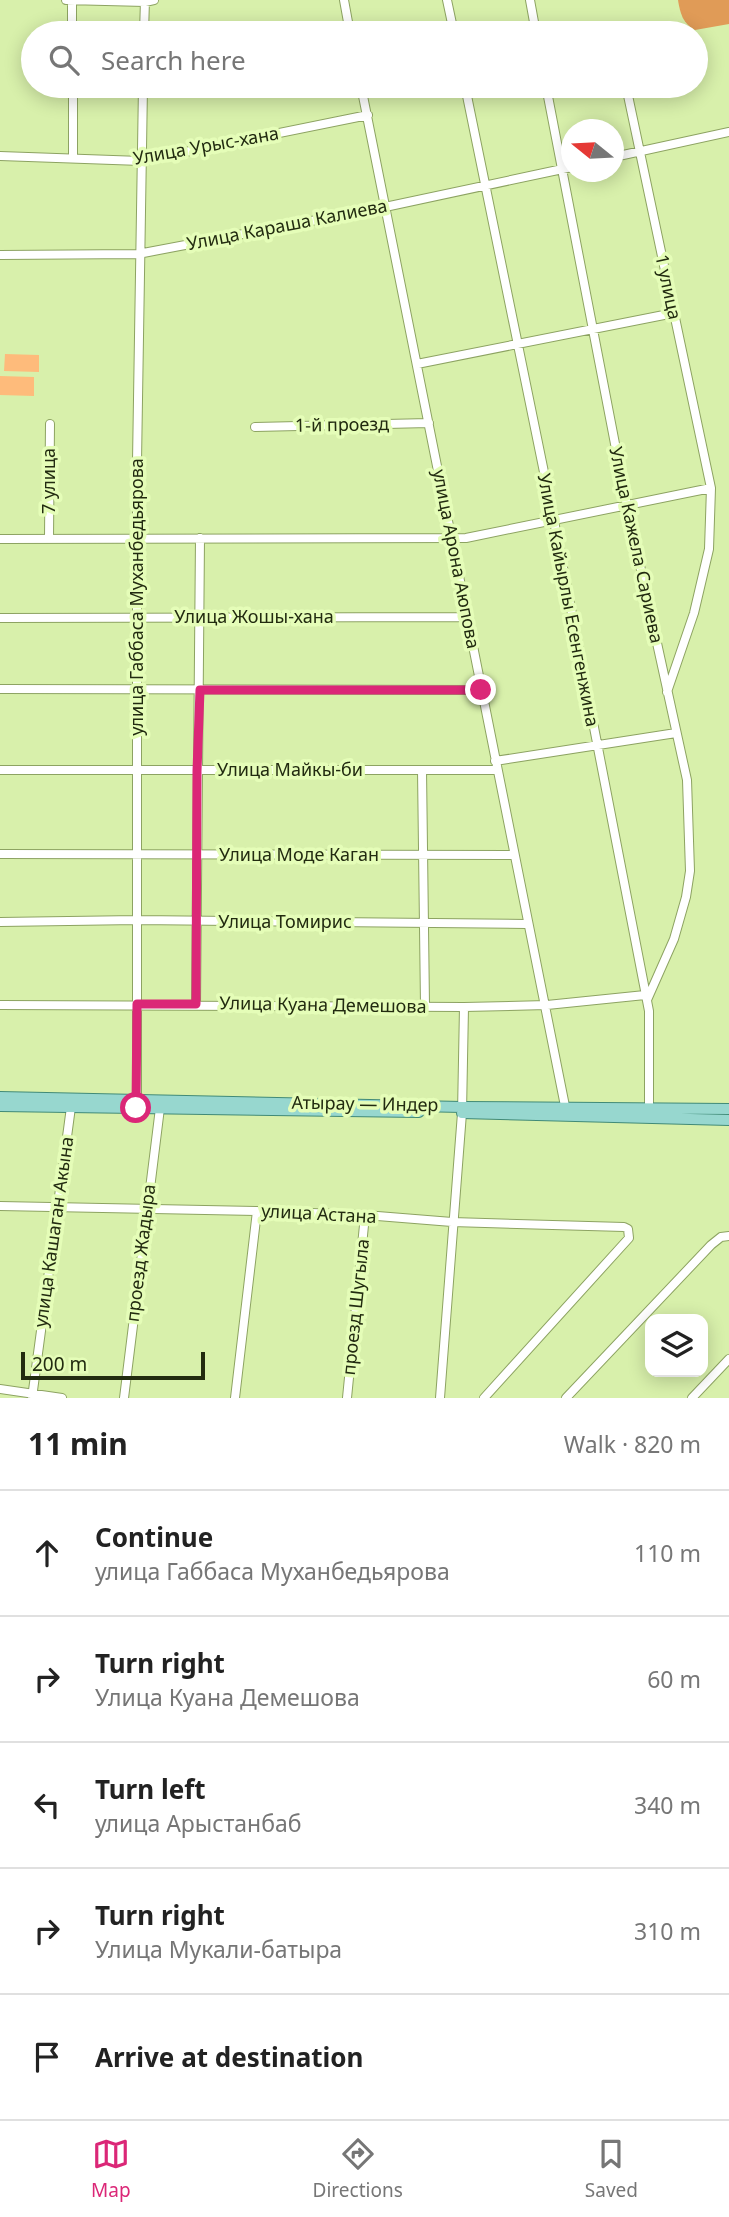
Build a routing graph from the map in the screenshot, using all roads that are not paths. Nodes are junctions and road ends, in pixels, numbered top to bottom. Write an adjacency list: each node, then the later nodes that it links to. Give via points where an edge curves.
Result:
1 (66, 0): 2 (street)
2 (72, 0): 6 (street); 7 (street)
3 (344, 0): 9 (street)
4 (447, 0): 10 (street)
5 (530, 0): 11 (street)
6 (148, 1): 8 (street)
7 (72, 21)
8 (146, 21)
9 (348, 21)
10 (451, 21)
11 (534, 21)
12 (73, 98): 23 (street)
13 (143, 98): 24 (street, улица Габбаса Муханбедьярова)
14 (364, 98): 18 (street, улица Арона Аюпова)
15 (467, 98): 28 (street, Улица Кайырлы Есенгенжина)
16 (548, 98): 25 (street, Улица Кажела Сариева)
17 (628, 98): 20 (street, 1 улица)
18 (368, 115): 24 (street, Улица Урыс-хана); 29 (street, улица Арона Аюпова)
19 (729, 132): 20 (street)
20 (639, 152): 21 (street); 32 (street, 1 улица)
21 (624, 155)
22 (0, 156): 23 (street, Улица Урыс-хана)
23 (73, 159): 24 (street, Улица Урыс-хана)
24 (141, 161): 30 (street, улица Габбаса Муханбедьярова)
25 (561, 164)
26 (561, 169): 28 (street, Улица Караша Калиева)
27 (565, 182): 33 (street, Улица Кажела Сариева)
28 (485, 186): 29 (street, Улица Караша Калиева); 34 (street, Улица Кайырлы Есенгенжина)
29 (385, 207): 30 (street, Улица Караша Калиева); 35 (street, улица Арона Аюпова)
30 (138, 254): 31 (street, Улица Караша Калиева); 44 (street, улица Габбаса Муханбедьярова)
31 (0, 255)
32 (674, 313): 33 (street); 39 (street, 1 улица)
33 (593, 330): 34 (street); 40 (street, Улица Кажела Сариева)
34 (518, 346): 35 (street); 41 (street, Улица Кайырлы Есенгенжина)
35 (417, 364): 36 (street, улица Арона Аюпова)
36 (429, 423): 38 (street, 1-й проезд); 46 (street, улица Арона Аюпова)
37 (50, 424): 43 (street, 7 улица)
38 (255, 427)
39 (711, 488): 40 (street); 55 (street, 1 улица, via 709,549 694,613)
40 (627, 506): 41 (street); 55 (street, Улица Кажела Сариева)
41 (554, 521): 46 (street); 57 (street, Улица Кайырлы Есенгенжина)
42 (0, 538): 43 (street)
43 (49, 538): 44 (street)
44 (136, 538): 45 (street); 47 (street, улица Габбаса Муханбедьярова)
45 (200, 538): 46 (street); 48 (street)
46 (453, 538): 49 (street, улица Арона Аюпова)
47 (137, 617): 48 (street, Улица Жошы-хана); 50 (street, Улица Жошы-хана); 52 (street, улица Габбаса Муханбедьярова)
48 (200, 617): 49 (street, Улица Жошы-хана); 53 (street)
49 (466, 617): 54 (street, улица Арона Аюпова)
50 (0, 618)
51 (0, 689): 52 (street)
52 (137, 690): 53 (street); 59 (street, улица Габбаса Муханбедьярова)
53 (200, 690): 54 (street); 62 (street)
54 (481, 690): 58 (street, улица Арона Аюпова)
55 (667, 692): 56 (street, Улица Кажела Сариева)
56 (676, 733): 57 (street, Улица Майкы-би); 73 (street, Улица Кажела Сариева, via 687,780 690,871 674,939)
57 (597, 746): 58 (street, Улица Майкы-би); 73 (street, Улица Кайырлы Есенгенжина)
58 (496, 765): 60 (street, Улица Майкы-би); 67 (street, улица Арона Аюпова)
59 (137, 770): 61 (street, Улица Майкы-би); 62 (street, Улица Майкы-би); 64 (street, улица Габбаса Муханбедьярова)
60 (422, 770): 62 (street, Улица Майкы-би); 66 (street)
61 (0, 771)
62 (197, 771): 65 (street)
63 (0, 854): 64 (street, Улица Моде Каган)
64 (137, 855): 65 (street, Улица Моде Каган); 68 (street, улица Габбаса Муханбедьярова)
65 (197, 855): 66 (street, Улица Моде Каган); 69 (street)
66 (424, 855): 67 (street, Улица Моде Каган); 71 (street)
67 (514, 855): 72 (street, улица Арона Аюпова)
68 (137, 920): 69 (street, Улица Томирис); 70 (street, Улица Томирис); 74 (street, улица Габбаса Муханбедьярова)
69 (196, 921): 71 (street, Улица Томирис); 75 (street)
70 (0, 922)
71 (425, 923): 72 (street, Улица Томирис); 78 (street)
72 (527, 924): 77 (street, улица Арона Аюпова)
73 (646, 997): 77 (street, Улица Куана Демешова); 88 (street, Улица Кайырлы Есенгенжина)
74 (137, 1004): 75 (street, Улица Куана Демешова); 76 (street, Улица Куана Демешова); 81 (street, улица Габбаса Муханбедьярова)
75 (196, 1004): 78 (street, Улица Куана Демешова)
76 (0, 1005)
77 (547, 1005): 79 (street, Улица Куана Демешова); 87 (street, улица Арона Аюпова)
78 (425, 1006): 79 (street, Улица Куана Демешова)
79 (464, 1007): 86 (street)
80 (0, 1097): 81 (main road, Атырау — Индер)
81 (136, 1104): 83 (main road, Атырау — Индер); 84 (main road, Атырау — Индер); 86 (main road, Атырау — Индер)
82 (0, 1106): 83 (main road, Атырау — Индер)
83 (71, 1107): 91 (street, улица Кашаган Акына)
84 (160, 1108): 86 (main road, Атырау — Индер); 92 (street, проезд Жадыра)
85 (729, 1109): 88 (main road, Атырау — Индер)
86 (462, 1110): 87 (main road, Атырау — Индер); 95 (street)
87 (566, 1110): 88 (main road, Атырау — Индер)
88 (649, 1112): 89 (main road, Атырау — Индер)
89 (729, 1120)
90 (0, 1206): 91 (street, улица Астана)
91 (57, 1207): 92 (street, улица Астана); 99 (street, улица Кашаган Акына)
92 (147, 1208): 93 (street, улица Астана); 101 (street, проезд Жадыра)
93 (257, 1211): 94 (street, улица Астана); 102 (street)
94 (365, 1215): 95 (street, улица Астана); 103 (street, проезд Шугыла)
95 (452, 1223): 104 (street); 105 (street, улица Астана, via 628,1229 629,1238)
96 (729, 1236): 106 (street, via 711,1245)
97 (729, 1359): 107 (street)
98 (0, 1389): 99 (street)
99 (32, 1396): 100 (street)
100 (62, 1398)
101 (124, 1398)
102 (234, 1398)
103 (346, 1398)
104 (440, 1398)
105 (484, 1398)
106 (566, 1398)
107 (692, 1398)

